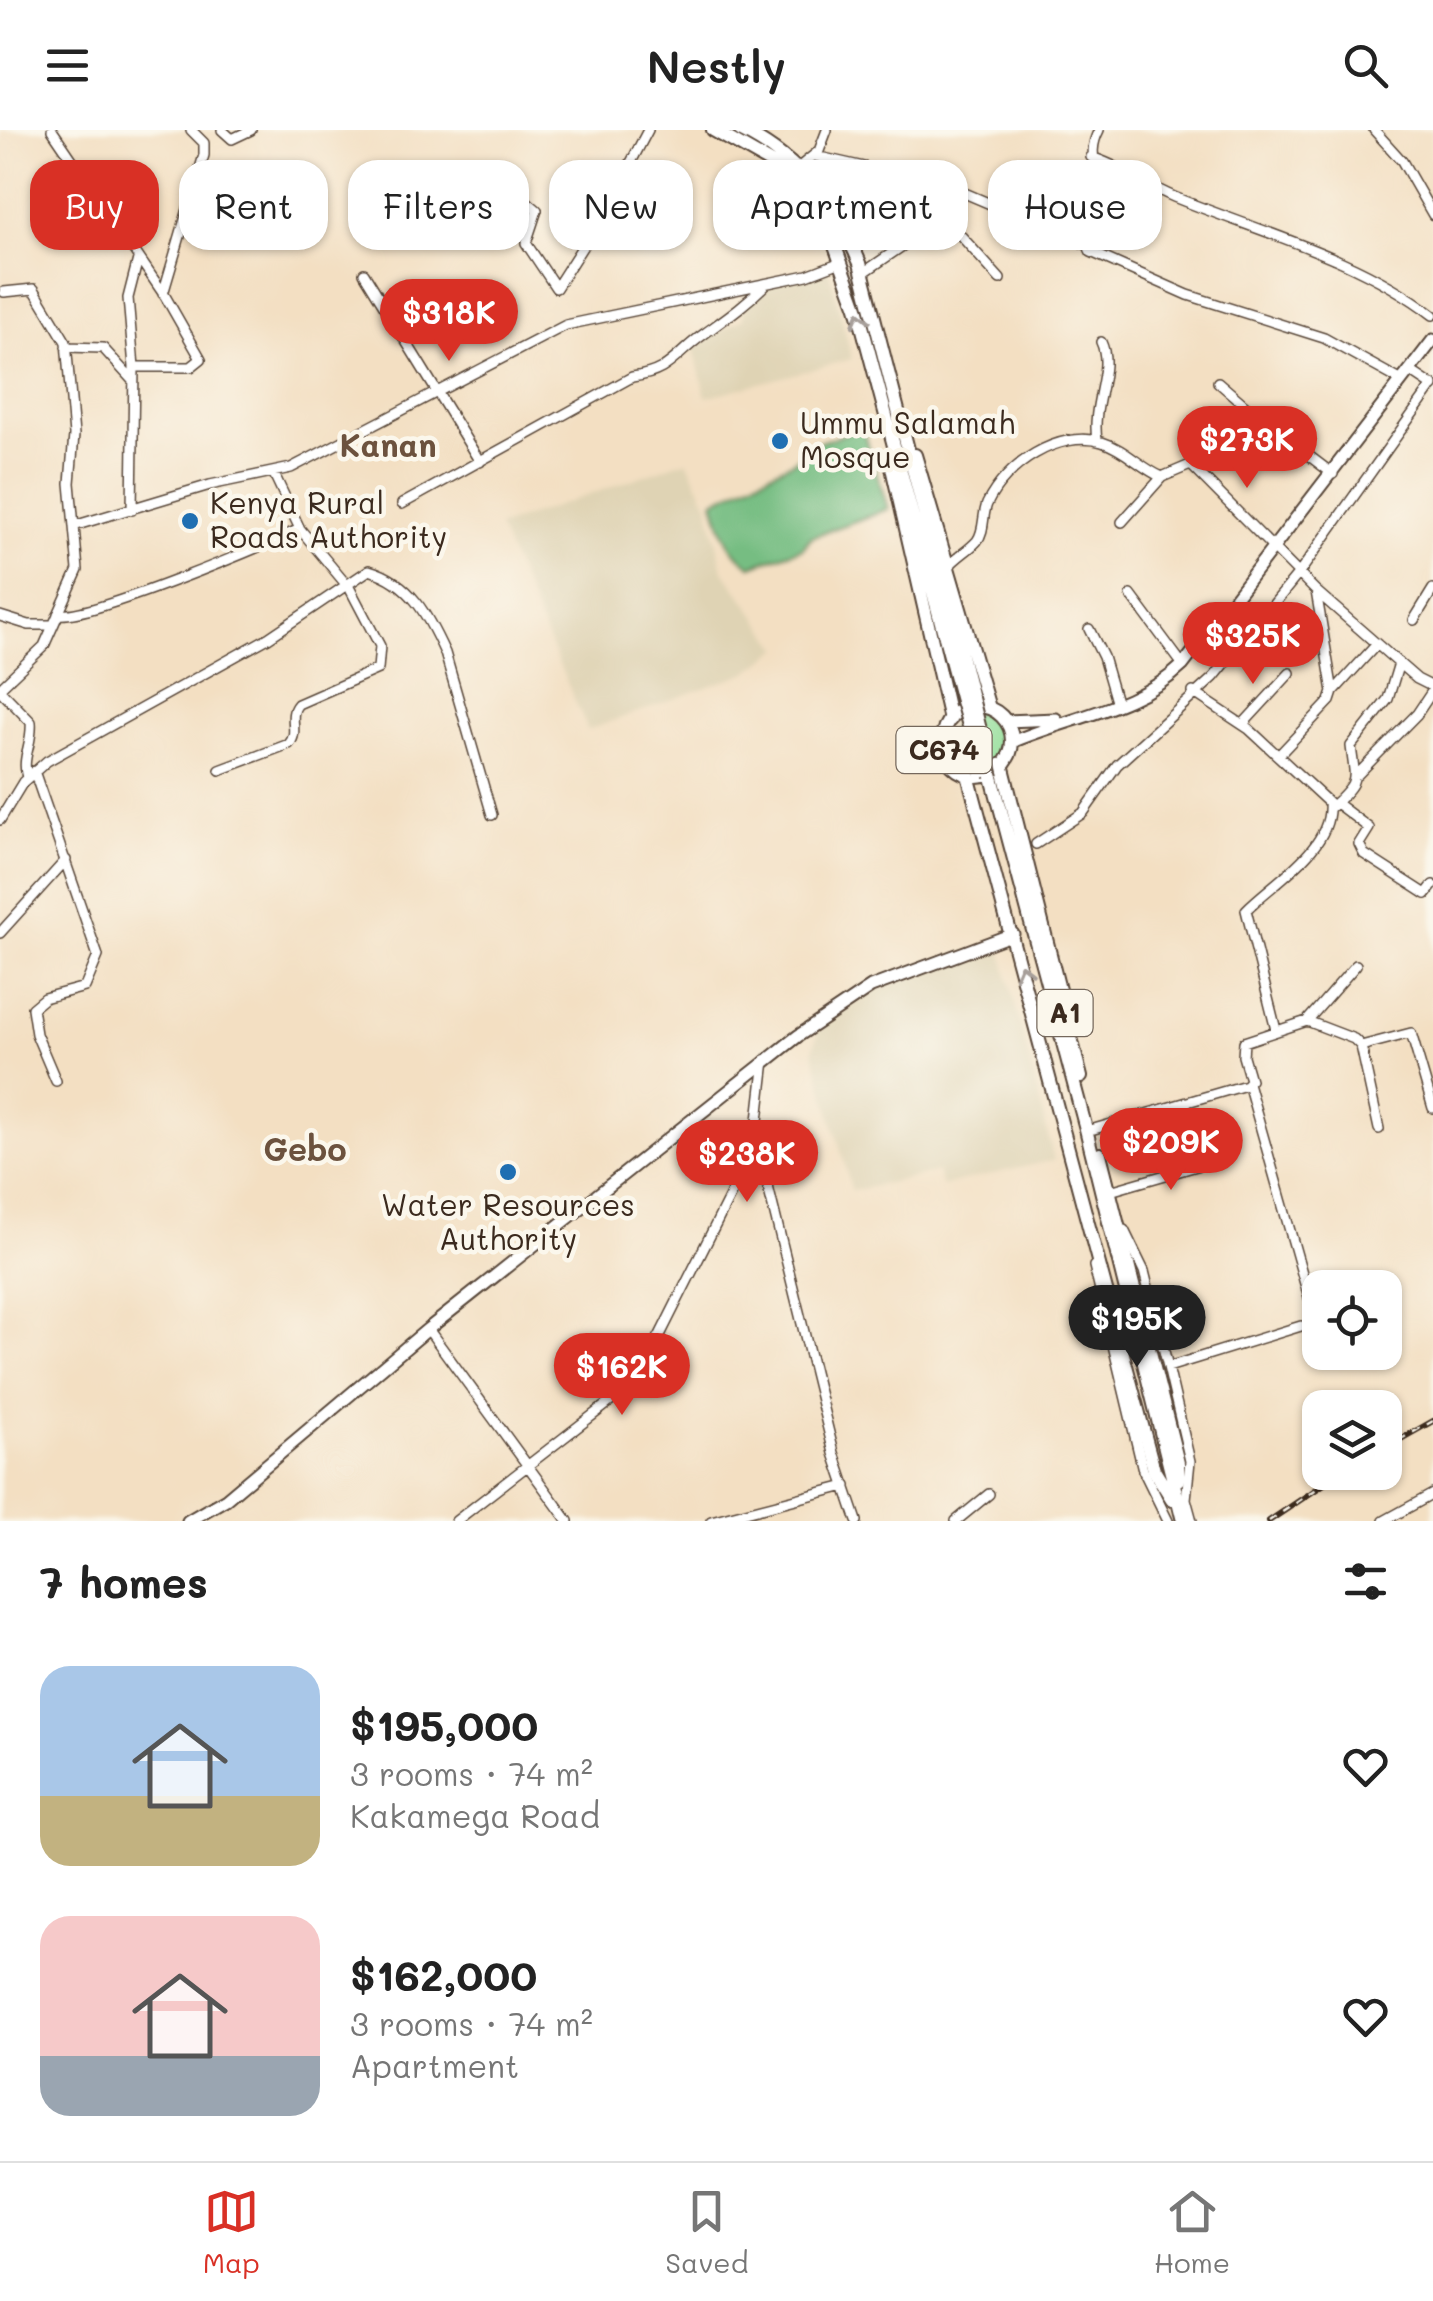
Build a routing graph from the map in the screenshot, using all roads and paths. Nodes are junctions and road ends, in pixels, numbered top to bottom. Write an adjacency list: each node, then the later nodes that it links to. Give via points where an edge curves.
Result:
1 (52, 130): 22 (street)
2 (191, 130): 29 (street, via 204,143 204,155)
3 (222, 130): 4 (street, via 232,139)
4 (250, 130)
5 (648, 130): 19 (street, via 556,288)
6 (713, 130): 23 (highway, A1, via 796,184)
7 (740, 130): 13 (highway, A1)
8 (827, 130): 11 (street)
9 (1100, 130): 12 (street)
10 (1374, 130): 17 (street)
11 (815, 156): 14 (street); 16 (street, via 948,186)
12 (1090, 158): 30 (street, via 1282,237)
13 (786, 160)
14 (809, 160)
15 (529, 203): 18 (street, via 537,210)
16 (988, 203)
17 (1433, 215)
18 (529, 234)
19 (529, 248)
20 (853, 250): 25 (highway, A1)
21 (1091, 250): 35 (street, via 1188,295 1324,338)
22 (138, 258): 29 (street); 34 (street, via 128,298)
23 (841, 262): 27 (street); 42 (highway, A1, one-way to 23)
24 (364, 272): 39 (street)
25 (863, 273): 26 (street, via 939,220); 42 (highway, A1)
26 (1000, 278)
27 (768, 283): 39 (street, via 579,321); 43 (street, via 676,361 650,376 632,377)
28 (4, 292): 33 (street, via 36,290)
29 (163, 294): 34 (street, via 201,359 191,366)
30 (1433, 315)
31 (1433, 340): 35 (main road, C674)
32 (1101, 342): 41 (street, via 1108,362 1094,406)
33 (66, 347): 36 (street, via 103,348); 51 (street)
34 (134, 367): 36 (street)
35 (1406, 376): 38 (street); 46 (main road, C674)
36 (134, 382): 49 (street)
37 (1218, 382): 40 (street)
38 (1433, 386): 55 (street)
39 (438, 390): 43 (street); 45 (street)
40 (1263, 421): 44 (street, via 1242,443); 46 (street)
41 (1097, 440): 47 (street); 54 (street, via 1045,449 1012,471 988,503 979,539)
42 (899, 444): 54 (highway, A1, via 922,474); 76 (highway, A1, via 892,476); 117 (highway, A1, bridge); 117 (highway, A1, bridge, via 992,777)
43 (480, 462): 48 (street)
44 (1191, 465): 47 (street); 53 (street)
45 (274, 474): 49 (street, via 210,485); 52 (street)
46 (1333, 474): 53 (main road, C674)
47 (1162, 477): 50 (street)
48 (402, 504)
49 (132, 510): 51 (street)
50 (1122, 522)
51 (76, 526): 60 (street, via 77,577)
52 (300, 529): 56 (street); 60 (street, via 122,598)
53 (1276, 546): 55 (street); 67 (main road, C674)
54 (948, 567): 74 (highway, A1)
55 (1300, 572): 58 (street); 71 (street, via 1214,677)
56 (347, 585): 82 (street, via 380,646 378,670 298,704 289,744); 83 (street); 87 (street, via 370,570 386,575 420,605 445,653)
57 (1433, 589): 62 (street)
58 (1316, 591): 65 (street); 72 (street)
59 (1131, 594): 67 (street)
60 (58, 614): 63 (street)
61 (0, 616): 63 (street, via 28,626)
62 (1414, 620)
63 (52, 625): 70 (street, via 44,646)
64 (1089, 628): 73 (street)
65 (1378, 644): 66 (street); 72 (street)
66 (1399, 664): 69 (street); 85 (street, via 1388,699 1351,746)
67 (1184, 665): 73 (main road, C674, via 1156,688)
68 (1290, 673): 78 (street)
69 (1433, 688): 85 (street)
70 (0, 689): 83 (street, via 31,722 23,755)
71 (1193, 692): 78 (street); 89 (street, via 1117,765 1083,814)
72 (1333, 692): 80 (street)
73 (1117, 705): 75 (main road, C674)
74 (989, 708): 76 (highway, C674, via 968,708); 77 (highway, C674)
75 (1066, 719): 77 (main road, C674); 79 (main road, C674)
76 (950, 720): 84 (highway, C674, via 944,751)
77 (1006, 721): 79 (highway, C674)
78 (1243, 724): 80 (street)
79 (1012, 742): 81 (highway, C674)
80 (1279, 755): 86 (street)
81 (1002, 764): 84 (highway, C674, via 987,774); 102 (highway, A1)
82 (220, 770)
83 (31, 774): 88 (street); 90 (street)
84 (968, 774): 93 (highway, A1)
85 (1357, 776): 86 (street)
86 (1333, 805): 91 (street, via 1369,828 1359,844 1364,854 1426,894); 96 (street, via 1302,858 1246,910)
87 (492, 815)
88 (0, 820)
89 (1036, 844)
90 (66, 860): 92 (street); 99 (street, via 98,956 86,988 44,998 32,1008)
91 (1433, 884)
92 (0, 933)
93 (1014, 934): 98 (main road, via 871,987); 108 (highway, A1, one-way to 93)
94 (1356, 965): 95 (street)
95 (1307, 1020): 96 (street); 97 (street)
96 (1276, 1030): 100 (street, via 1244,1042)
97 (1361, 1046): 101 (street, via 1411,1033); 103 (street)
98 (765, 1061): 104 (street); 111 (main road)
99 (56, 1080)
100 (1248, 1084): 102 (street); 109 (street)
101 (1433, 1108)
102 (1094, 1129): 106 (highway, A1)
103 (1379, 1129)
104 (756, 1138): 113 (street, via 744,1145 731,1194 637,1382); 114 (street)
105 (1220, 1159): 106 (street)
106 (1110, 1191): 107 (highway, A1)
107 (1116, 1214): 112 (street, via 1144,1271); 117 (highway, A1, via 1178,1464)
108 (1089, 1221): 117 (highway, A1, via 1154,1470); 124 (street, via 1096,1287 1142,1470)
109 (1302, 1271)
110 (1301, 1326): 112 (street)
111 (428, 1329): 113 (street); 118 (main road, via 226,1499)
112 (1168, 1368): 126 (street, via 1190,1461 1186,1499)
113 (528, 1467): 119 (street); 120 (street)
114 (846, 1486): 121 (street); 122 (street)
115 (989, 1494): 123 (street)
116 (1433, 1494): 127 (street)
117 (1175, 1498): 125 (highway, A1)
118 (188, 1521)
119 (456, 1521)
120 (568, 1521)
121 (711, 1521)
122 (857, 1521)
123 (956, 1521)
124 (1168, 1521)
125 (1181, 1521)
126 (1192, 1521)
127 (1384, 1521)

